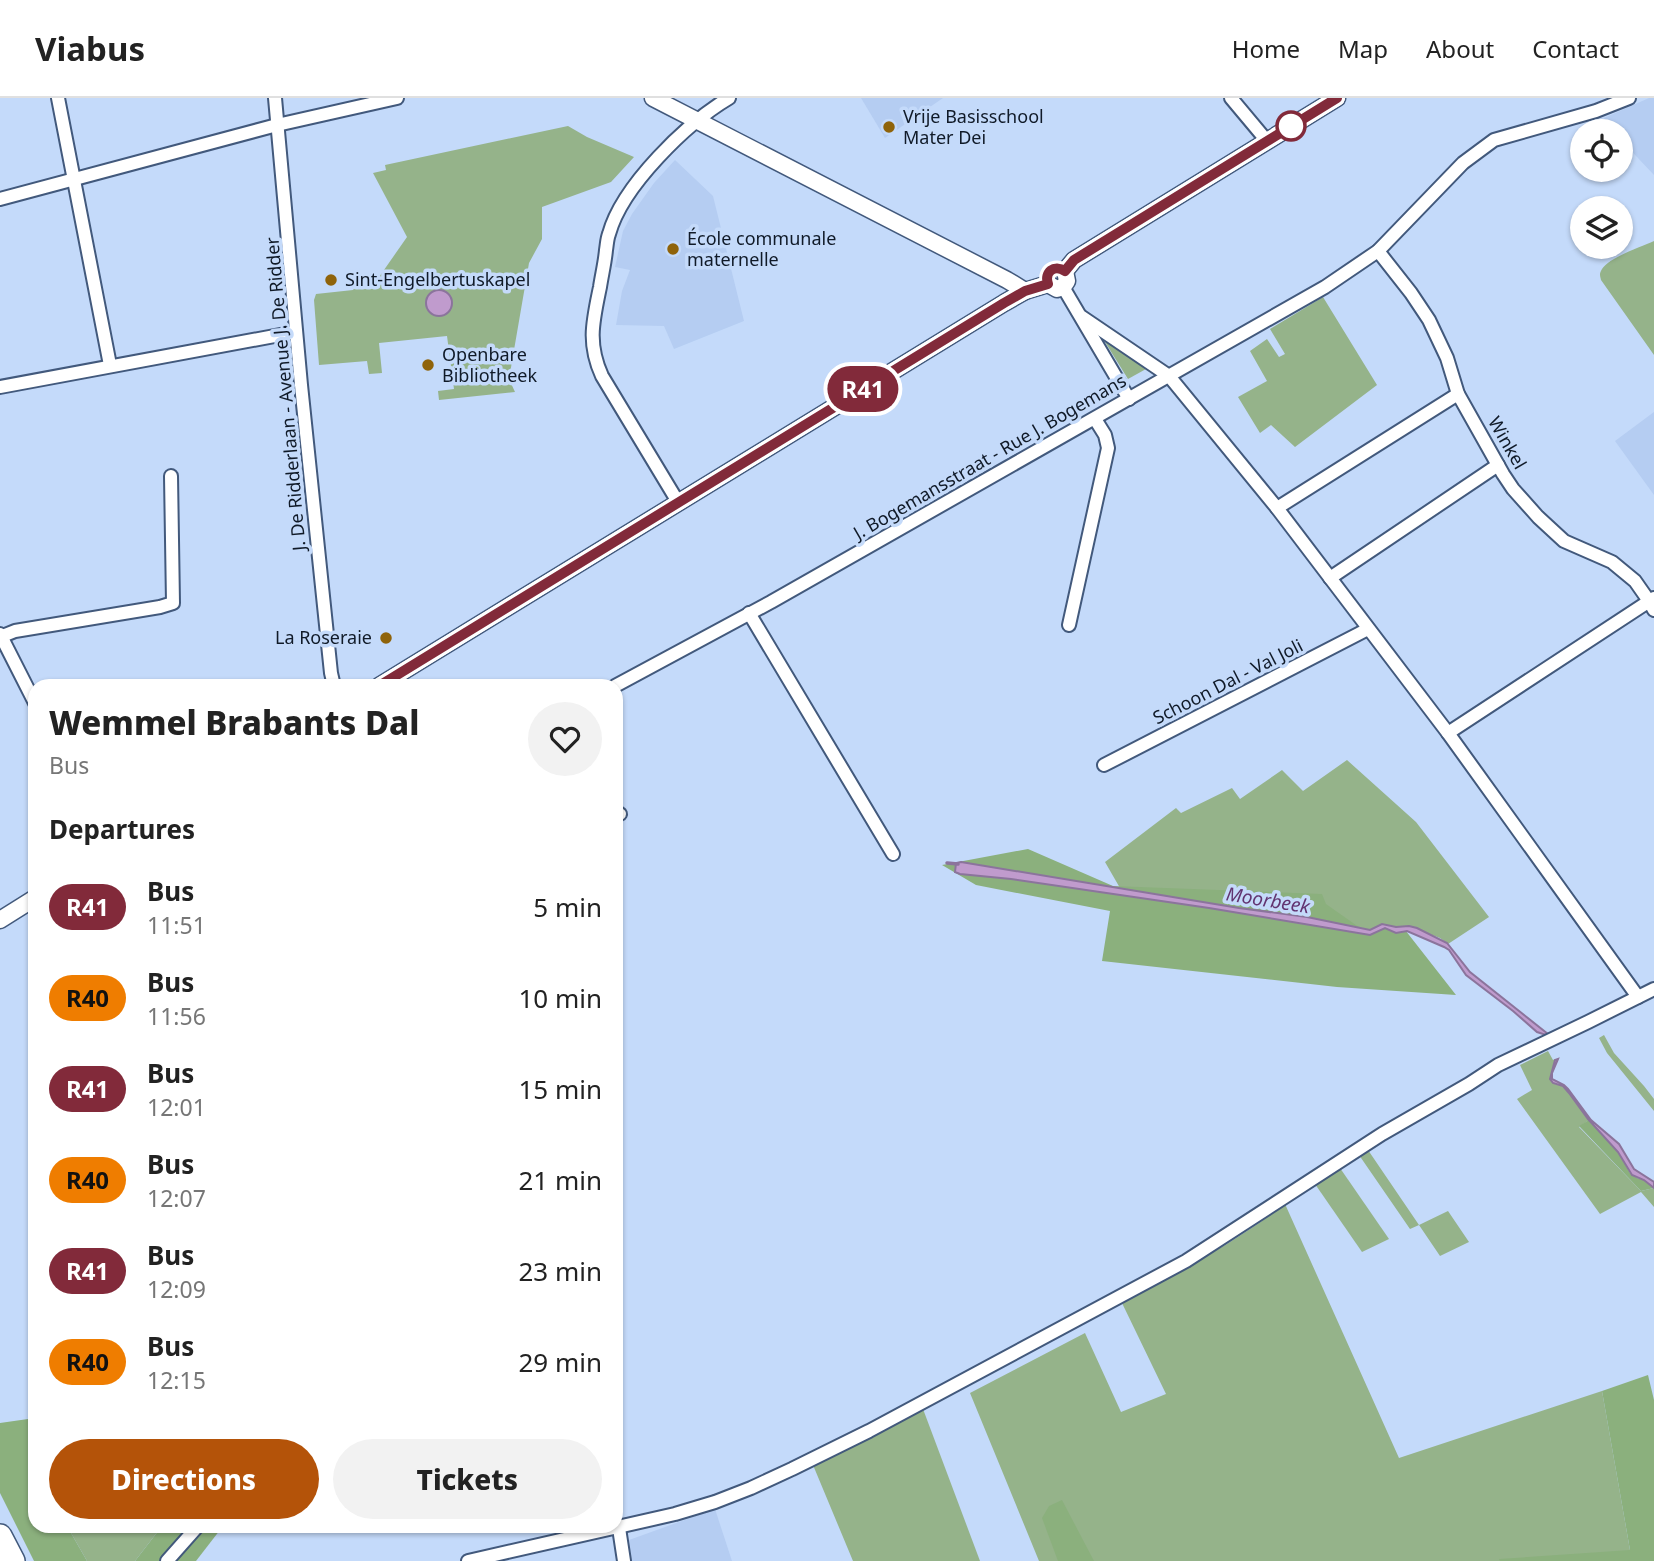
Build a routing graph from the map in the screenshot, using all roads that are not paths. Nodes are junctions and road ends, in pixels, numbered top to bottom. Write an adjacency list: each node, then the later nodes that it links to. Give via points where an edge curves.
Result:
1 (58, 98): 12 (street)
2 (275, 98): 10 (street, J. De Ridderlaan - Avenue J. De Ridder)
3 (397, 98): 10 (street)
4 (653, 98): 9 (street)
5 (729, 98): 9 (street)
6 (1231, 98): 11 (street)
7 (1337, 98): 11 (street)
8 (1629, 98): 14 (street, J. Bogemansstraat - Rue J. Bogemans, via 1493,140 1463,163)
9 (696, 121): 16 (street); 27 (street, via 644,174 617,214 608,234 592,340 602,376)
10 (277, 125): 12 (street); 18 (street, J. De Ridderlaan - Avenue J. De Ridder)
11 (1267, 141): 15 (street, via 1074,260)
12 (74, 179): 13 (street); 19 (street)
13 (0, 199)
14 (1378, 251): 20 (street, J. Bogemansstraat - Rue J. Bogemans, via 1325,287); 22 (street, Winkel, via 1429,320)
15 (1058, 281): 16 (street); 17 (street)
16 (1025, 291): 27 (street)
17 (1082, 317): 20 (street); 23 (street)
18 (296, 332): 19 (street); 35 (street, J. De Ridderlaan - Avenue J. De Ridder)
19 (110, 365): 21 (street)
20 (1168, 376): 23 (street, J. Bogemansstraat - Rue J. Bogemans); 28 (street)
21 (0, 387)
22 (1458, 394): 25 (street, Winkel); 28 (street)
23 (1129, 399): 24 (street, J. Bogemansstraat - Rue J. Bogemans)
24 (1095, 419): 31 (street, J. Bogemansstraat - Rue J. Bogemans); 32 (street, via 1108,448)
25 (1498, 465): 29 (street); 30 (street, Winkel, via 1513,489 1564,541 1612,562)
26 (171, 476): 34 (street, via 173,603)
27 (678, 502): 36 (street)
28 (1277, 508): 29 (street)
29 (1330, 578): 33 (street)
30 (1652, 603): 39 (street)
31 (749, 613): 37 (street, J. Bogemansstraat - Rue J. Bogemans); 41 (street)
32 (1069, 625)
33 (1367, 629): 39 (street); 40 (street, Schoon Dal - Val Joli)
34 (0, 636): 38 (street)
35 (333, 679)
36 (390, 679)
37 (623, 682)
38 (28, 690)
39 (1448, 733): 45 (street)
40 (1104, 765)
41 (893, 854)
42 (28, 902): 43 (street)
43 (0, 920)
44 (1654, 989): 45 (street)
45 (1638, 997): 46 (street, via 1498,1065 1186,1261 869,1431 751,1488)
46 (623, 1527)
47 (192, 1533): 52 (street)
48 (590, 1533): 53 (street)
49 (620, 1533): 54 (street)
50 (0, 1536): 51 (highway)
51 (13, 1561)
52 (167, 1561)
53 (467, 1561)
54 (624, 1561)

